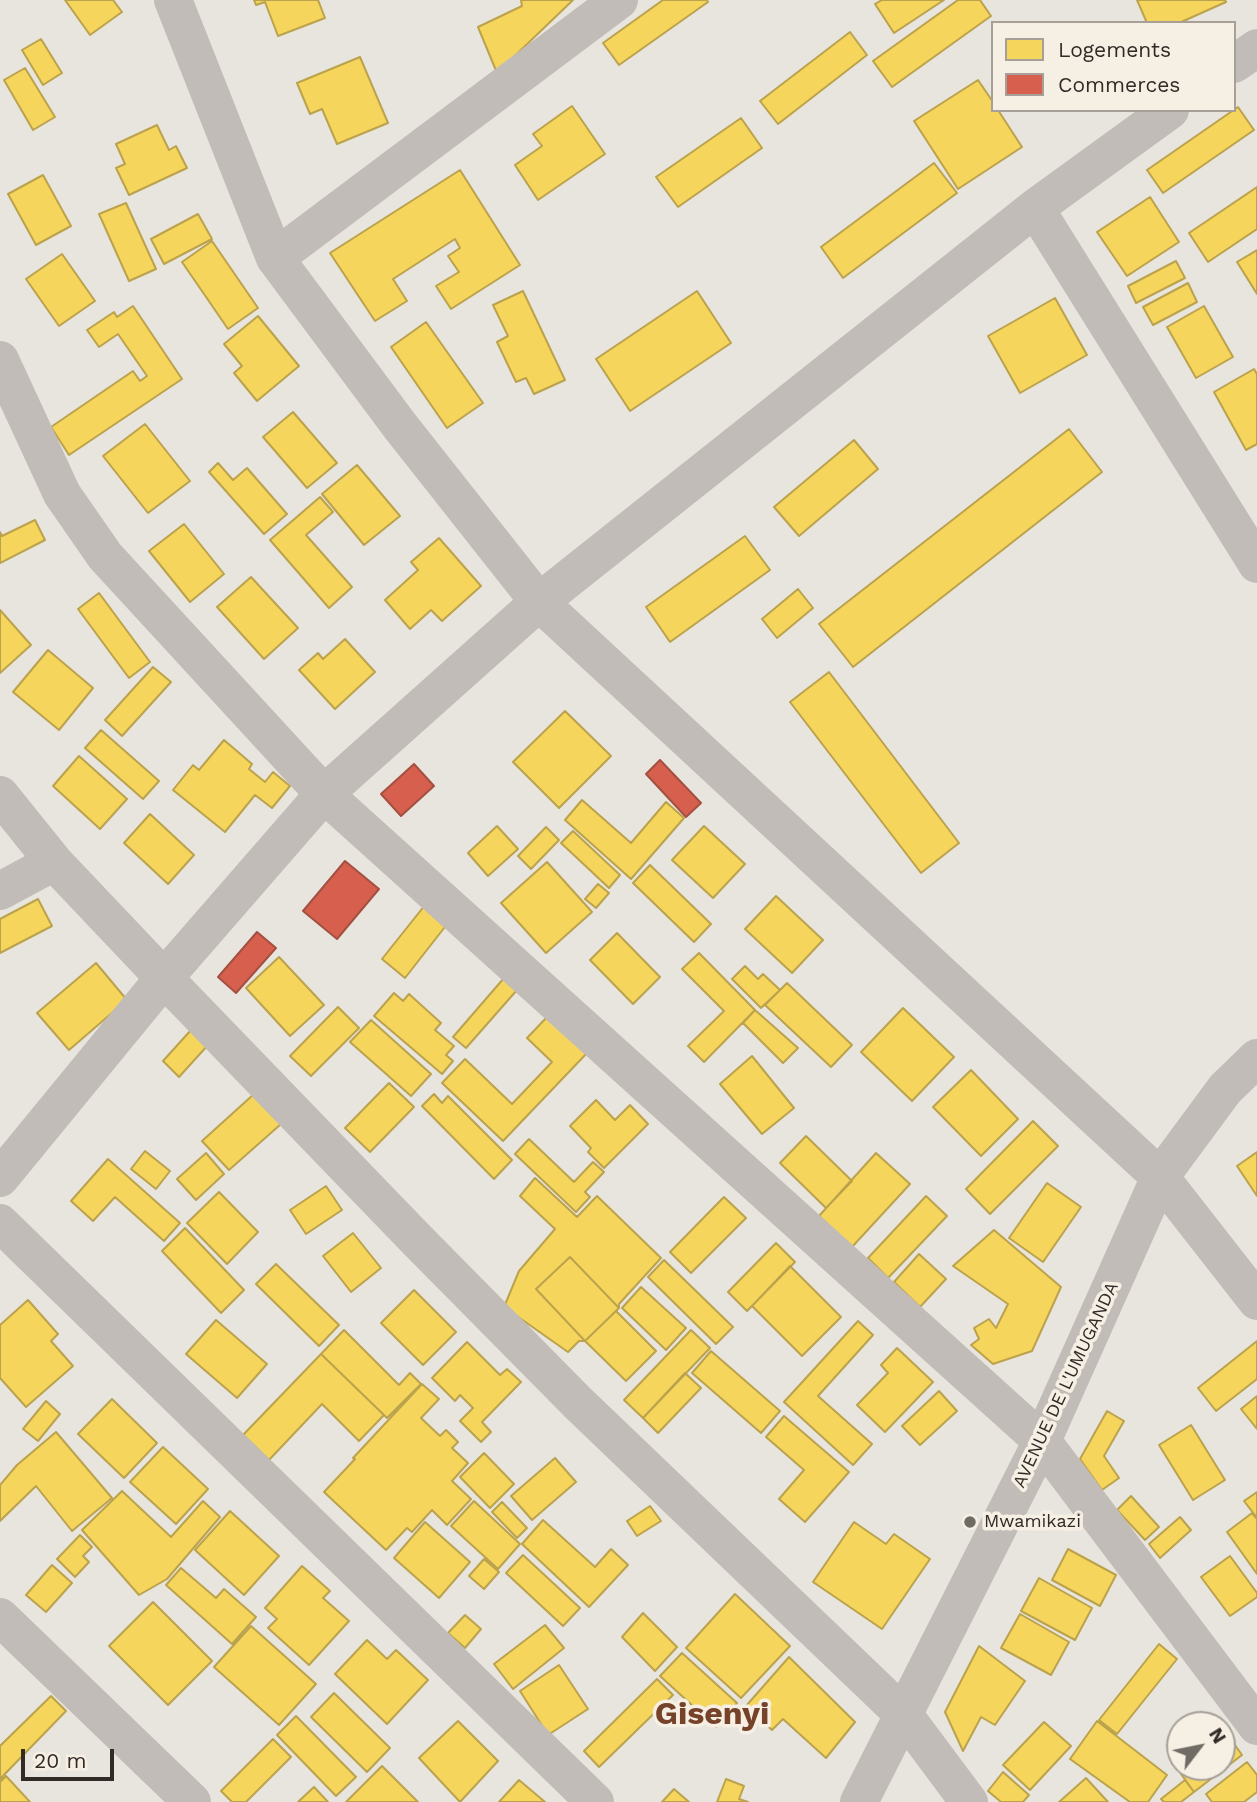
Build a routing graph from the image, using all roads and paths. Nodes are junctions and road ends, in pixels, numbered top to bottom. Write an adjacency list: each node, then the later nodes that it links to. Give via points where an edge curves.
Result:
1 (173, 0): 5 (street)
2 (619, 0): 5 (street)
3 (1167, 112): 4 (street)
4 (1035, 208): 7 (street); 8 (street)
5 (275, 258): 8 (street)
6 (0, 360): 9 (street, via 62,494 105,555)
7 (1257, 564)
8 (539, 602): 9 (street); 15 (street)
9 (324, 794): 13 (street); 19 (street)
10 (0, 795): 11 (street)
11 (54, 862): 12 (street); 13 (street)
12 (0, 891)
13 (164, 978): 16 (street); 21 (street, via 578,1403)
14 (1257, 1058): 15 (street, AVENUE DE L'UMUGANDA, via 1225,1089)
15 (1160, 1177): 18 (street); 19 (street, AVENUE DE L'UMUGANDA)
16 (0, 1178)
17 (0, 1223): 24 (street)
18 (1257, 1301)
19 (1042, 1441): 21 (street, AVENUE DE L'UMUGANDA); 22 (street)
20 (0, 1617): 23 (street)
21 (904, 1715): 25 (street, AVENUE DE L'UMUGANDA); 26 (street)
22 (1257, 1726)
23 (192, 1802)
24 (595, 1802)
25 (859, 1802)
26 (969, 1802)

